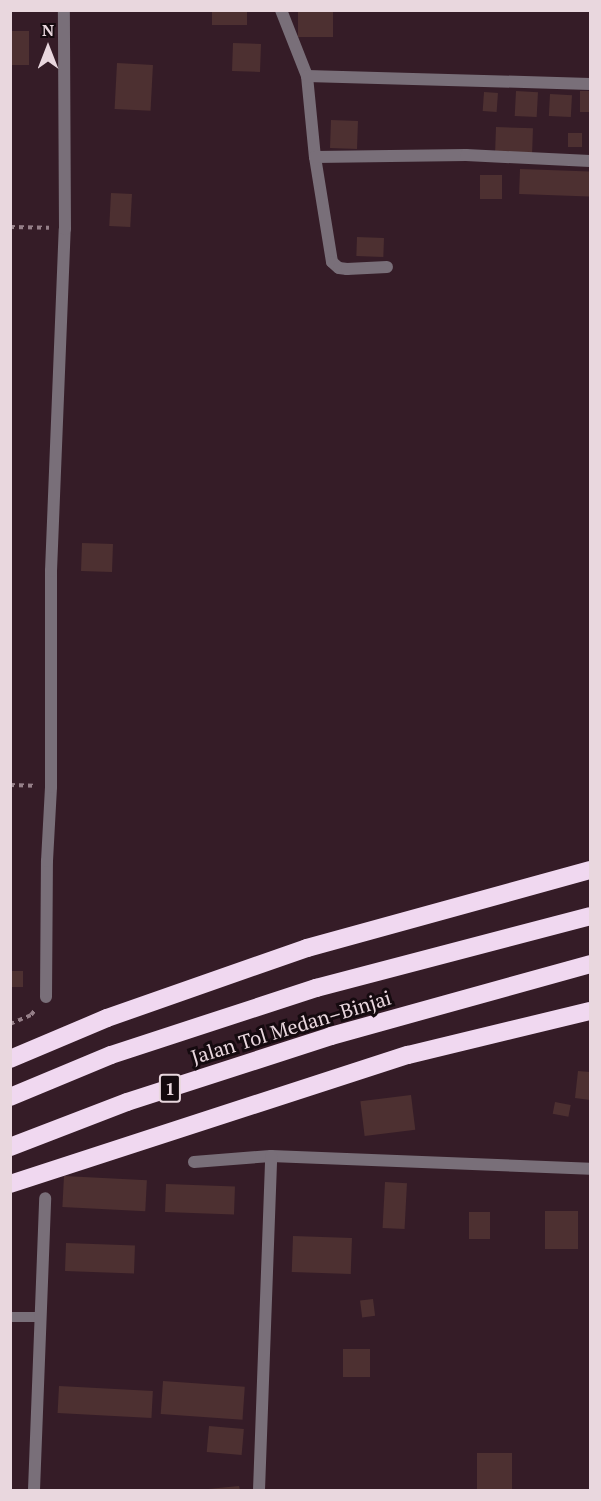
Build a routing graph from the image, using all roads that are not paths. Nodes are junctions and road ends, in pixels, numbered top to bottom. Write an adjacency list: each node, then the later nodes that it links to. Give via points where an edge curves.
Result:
1 (64, 10): 11 (street, via 65,229 51,571)
2 (281, 10): 3 (street)
3 (307, 76): 4 (street); 5 (street)
4 (591, 84)
5 (315, 157): 6 (street, via 466,155); 7 (street, via 332,262 347,269)
6 (591, 160)
7 (387, 267)
8 (591, 870): 13 (highway, via 307,948 107,1018)
9 (591, 916): 14 (highway, Jalan Tol Medan–Binjai, via 316,988 111,1055)
10 (591, 964): 15 (highway, Jalan Tol Medan–Binjai / 1, via 331,1036 127,1102)
11 (46, 997)
12 (591, 1011): 19 (highway, via 408,1055)
13 (10, 1059)
14 (10, 1097)
15 (10, 1147)
16 (271, 1156): 17 (street); 18 (street); 24 (street)
17 (194, 1162)
18 (591, 1169)
19 (10, 1184)
20 (45, 1198): 22 (street)
21 (10, 1317): 22 (lane)
22 (40, 1317): 23 (street)
23 (34, 1491)
24 (259, 1491)

